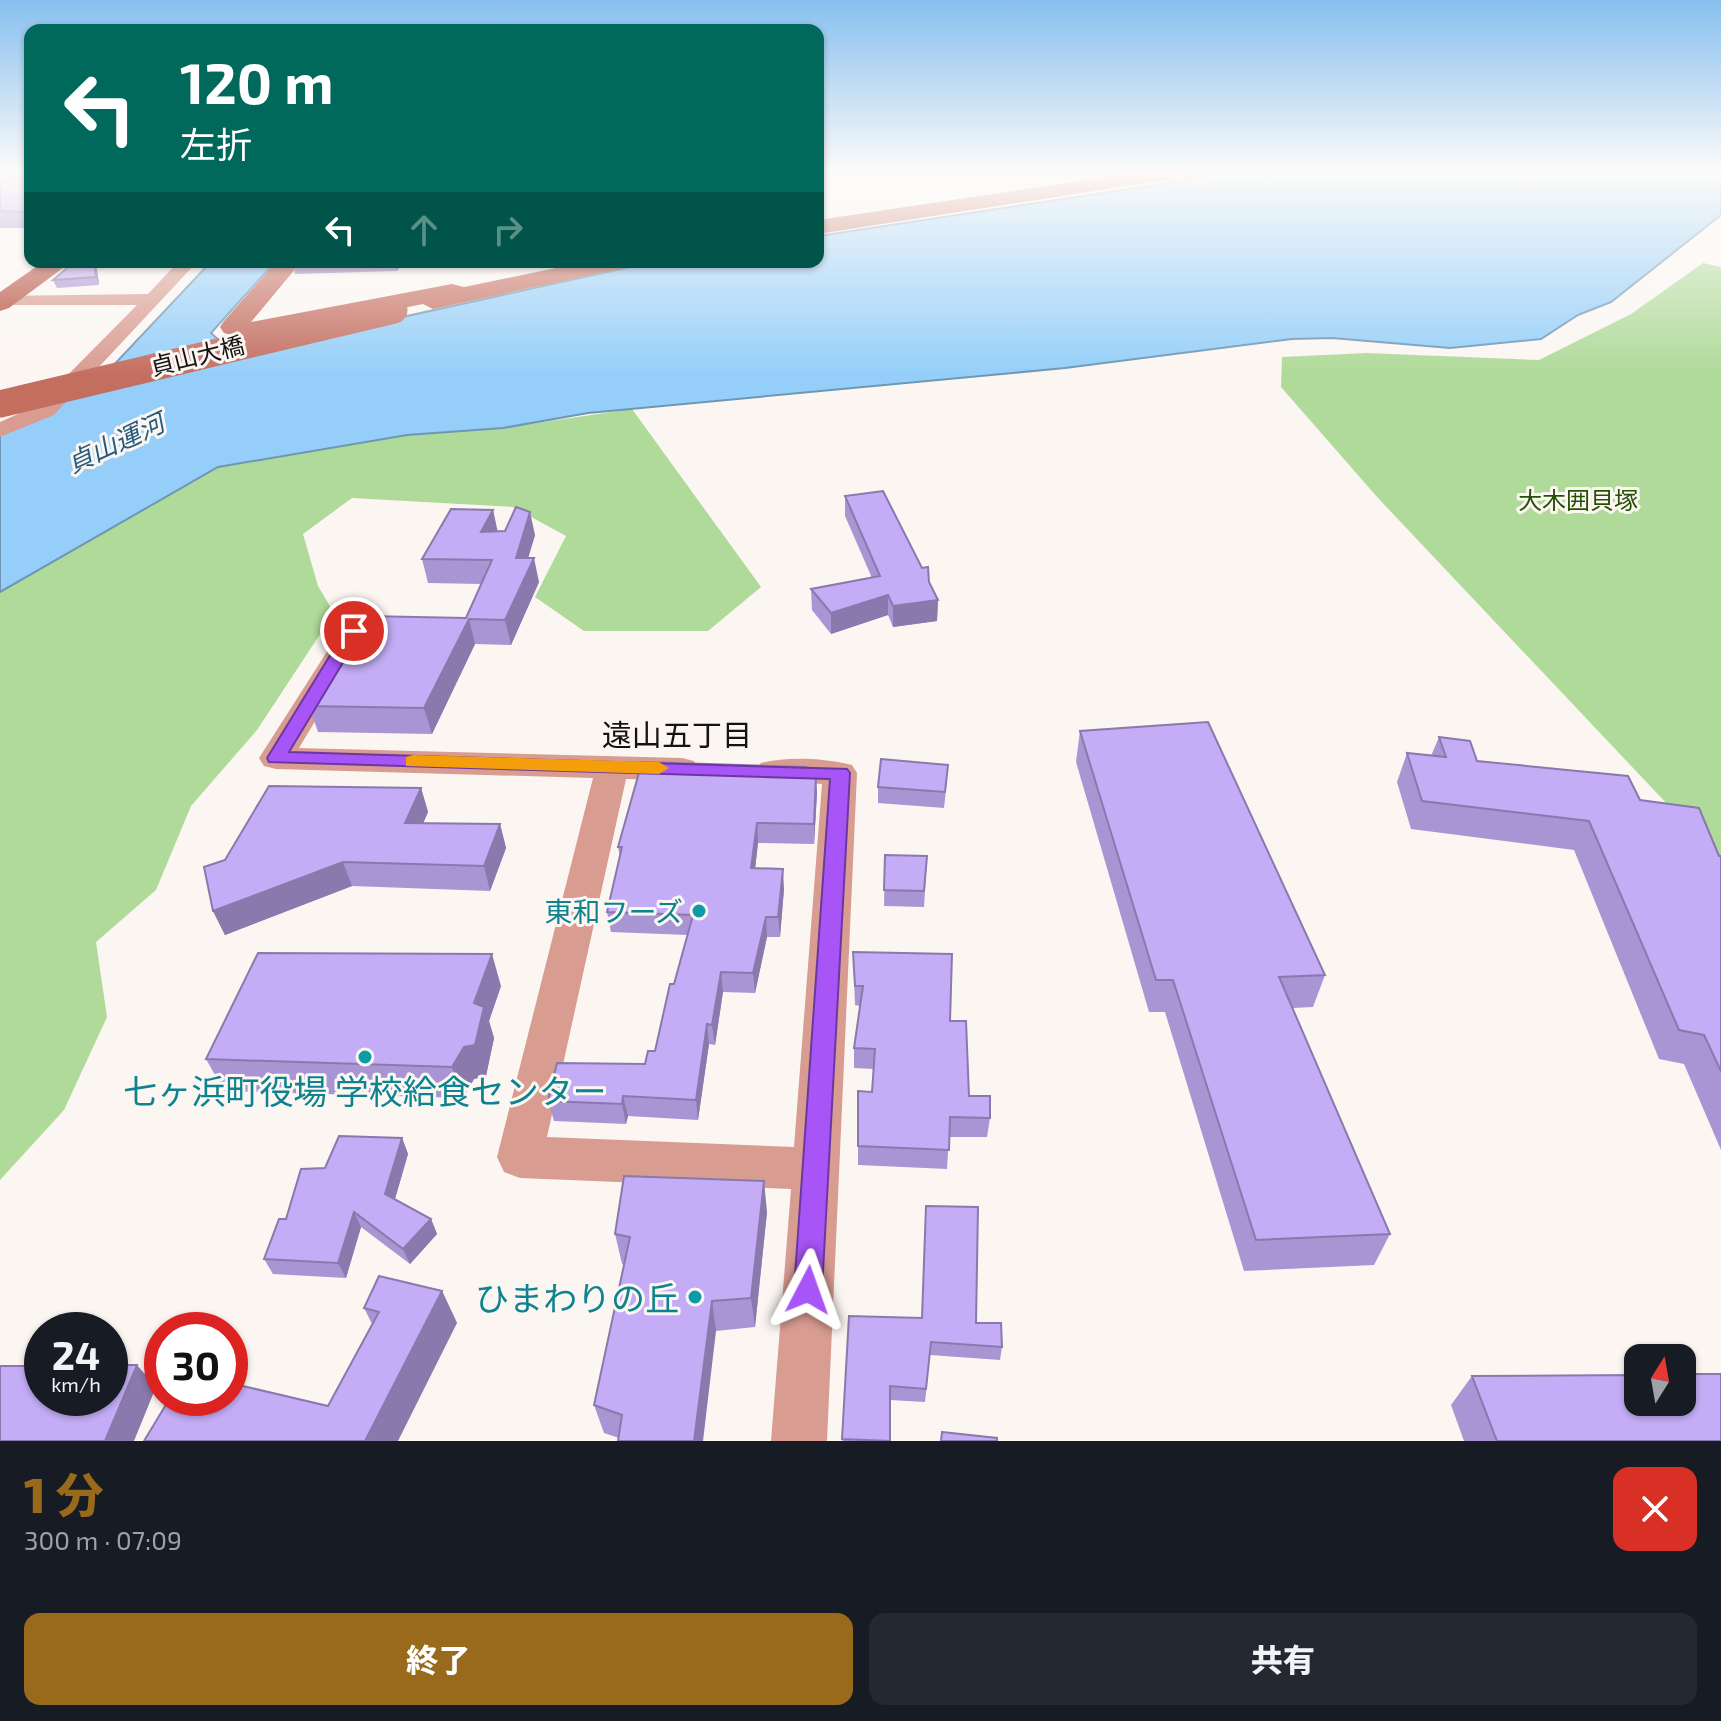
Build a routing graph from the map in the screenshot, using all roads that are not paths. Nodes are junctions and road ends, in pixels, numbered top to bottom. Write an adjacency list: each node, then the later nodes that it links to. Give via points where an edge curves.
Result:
1 (29, 268): 7 (main road)
2 (49, 268): 7 (main road)
3 (182, 268): 8 (street)
4 (284, 268): 6 (street, via 233,327 247,331 452,291)
5 (590, 268): 6 (street)
6 (461, 295): 9 (street, 貞山大橋, bridge)
7 (1, 296): 8 (street)
8 (152, 299): 10 (street, via 46,410)
9 (0, 404)
10 (0, 430)
11 (354, 631): 12 (street, via 276,758)
12 (612, 767): 13 (street, via 840,773); 13 (street, via 520,1157)
13 (816, 1169): 14 (street)
14 (799, 1441)

